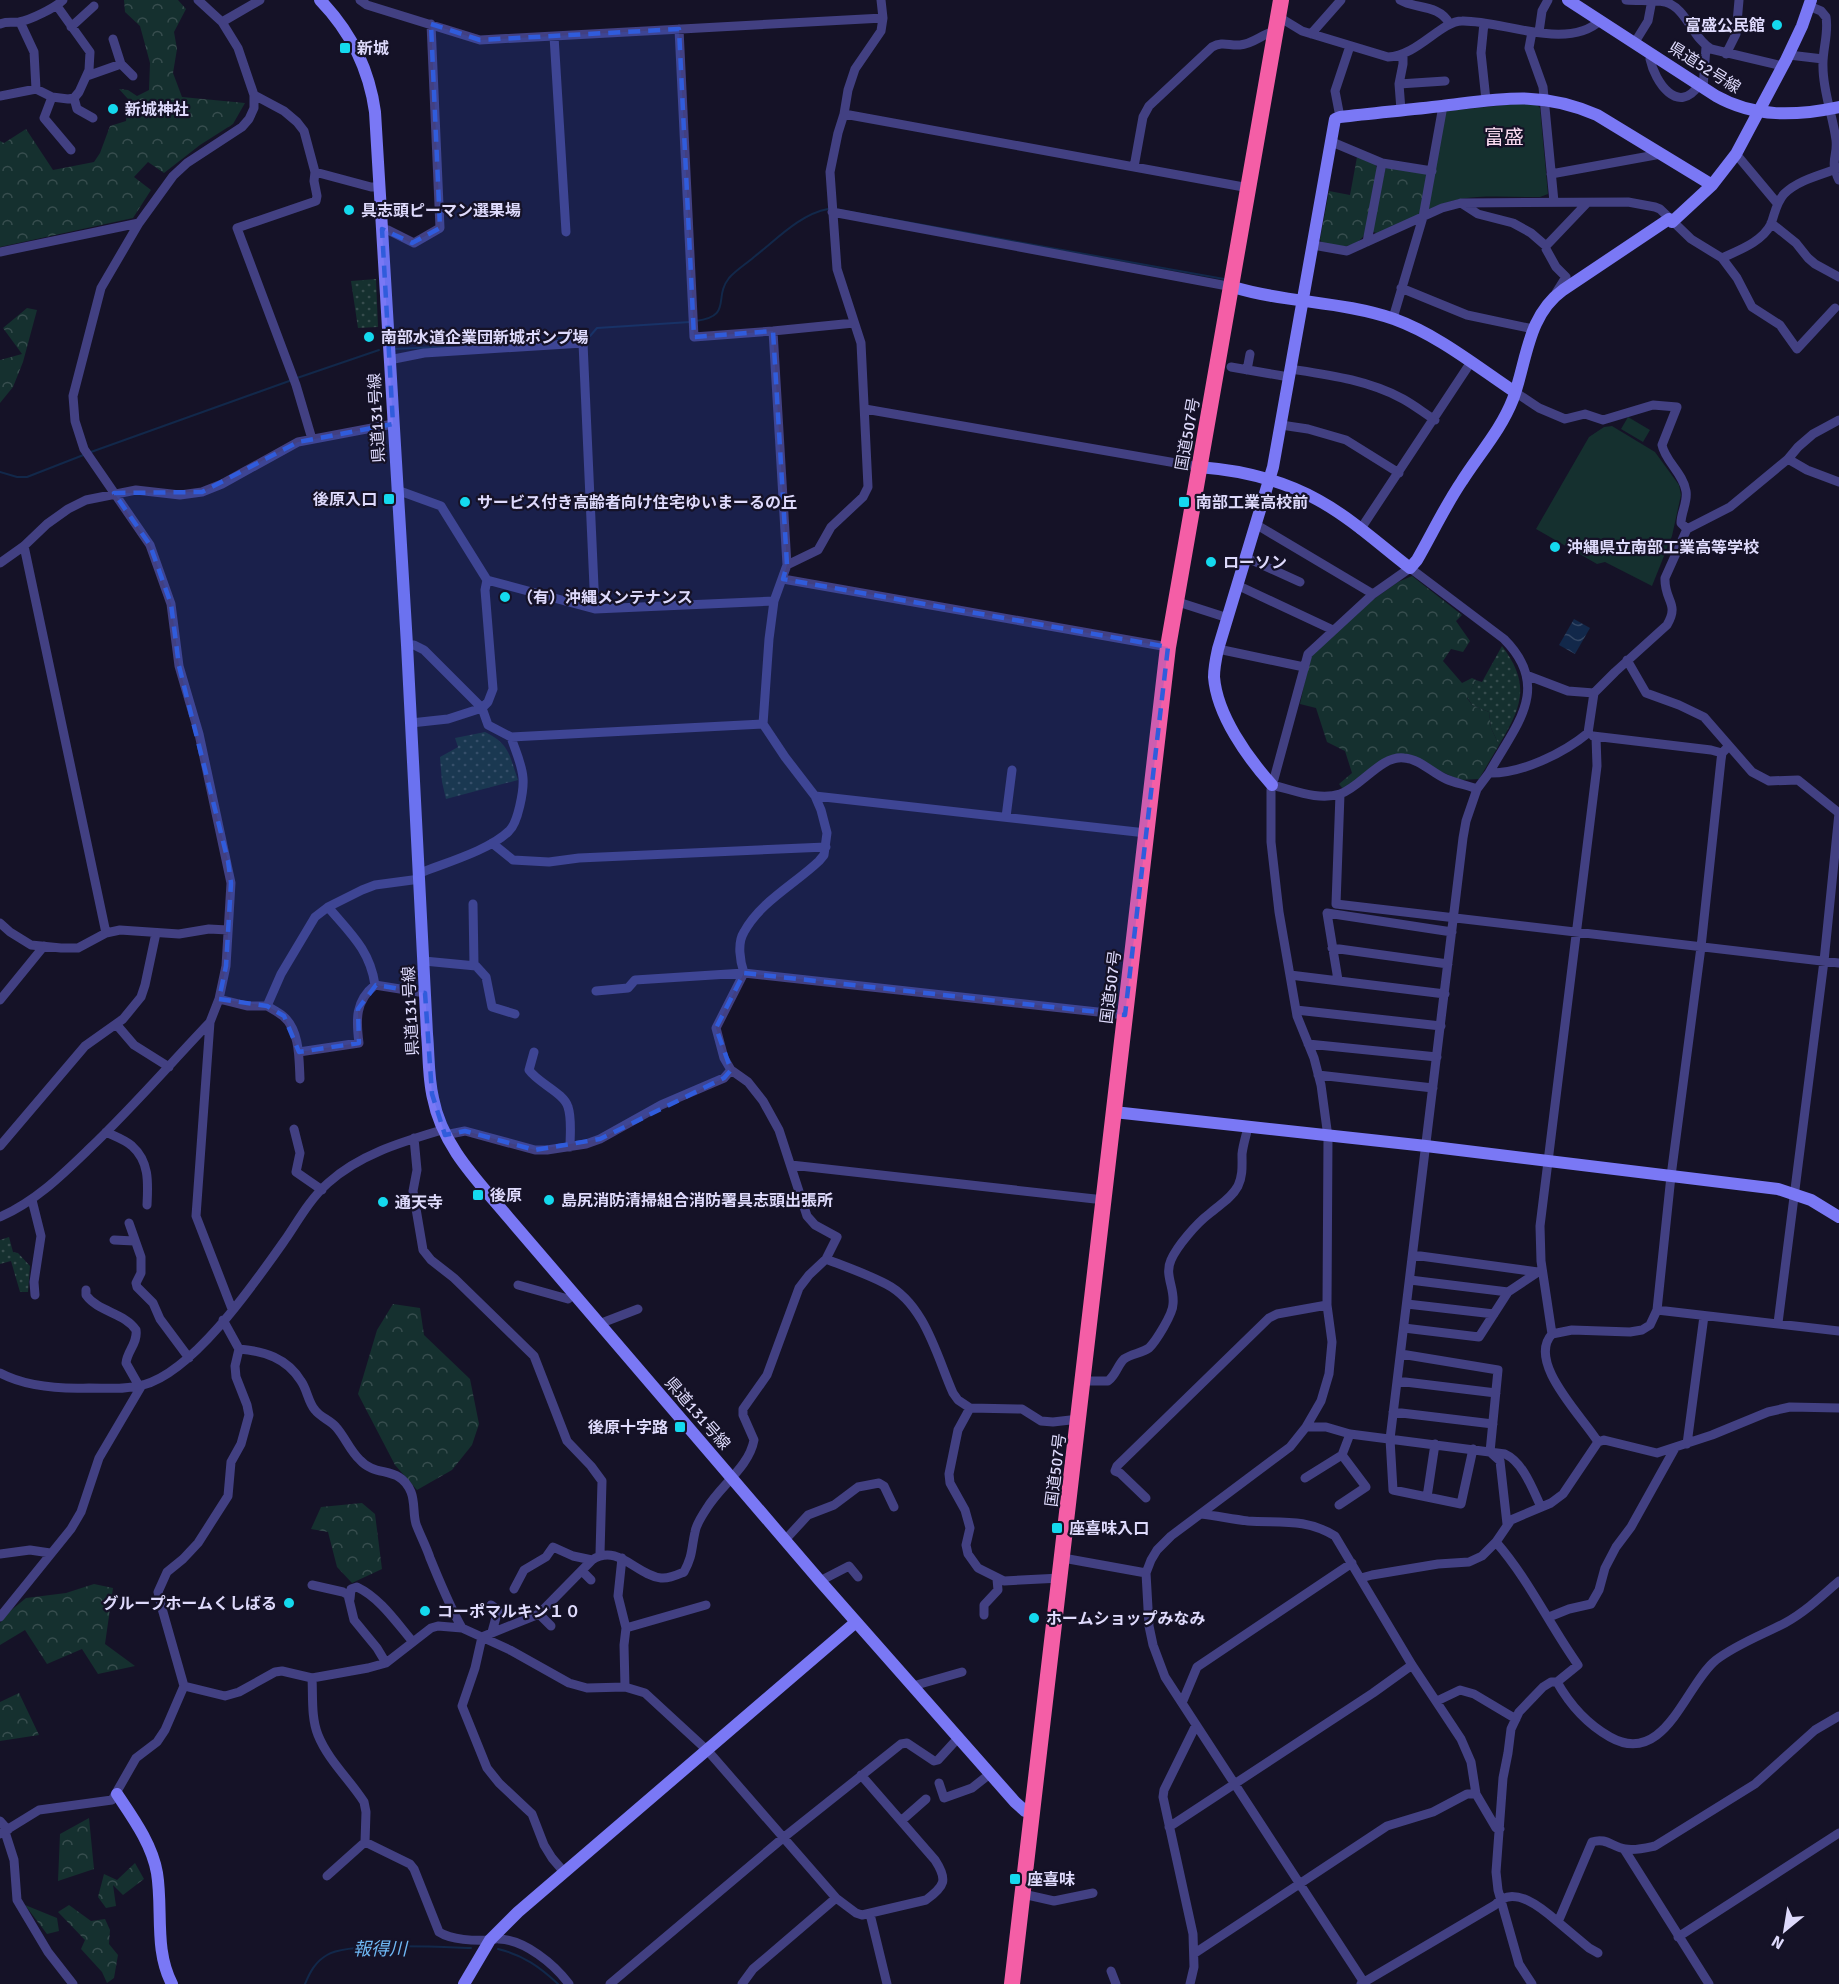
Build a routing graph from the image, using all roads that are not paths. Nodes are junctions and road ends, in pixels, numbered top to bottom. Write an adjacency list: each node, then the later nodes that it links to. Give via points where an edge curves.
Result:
1 (198, 0): 22 (street)
2 (260, 0): 22 (street)
3 (320, 0): 72 (street, 県道131号線, via 344,28 367,74 375,112)
4 (360, 0): 25 (street)
5 (881, 0): 18 (street)
6 (1341, 0): 29 (street)
7 (1400, 0): 23 (street, via 1427,7)
8 (1548, 0): 28 (street)
9 (1568, 0): 20 (street, 県道52号線)
10 (1626, 0): 12 (street)
11 (1739, 0): 35 (street, via 1736,34)
12 (1652, 1): 15 (street); 32 (street, via 1648,21)
13 (60, 3): 21 (street); 26 (street)
14 (1810, 3): 38 (street, via 1826,17); 39 (street)
15 (1677, 4): 34 (street)
16 (94, 6): 26 (street)
17 (1279, 16): 29 (street); 65 (street, via 1266,32 1250,42 1212,47 1149,106 1143,117); 73 (highway, 国道507号)
18 (883, 18): 27 (street); 57 (street, via 881,31 855,69)
19 (2, 20): 21 (street)
20 (1601, 20): 28 (street, via 1593,28 1567,34); 32 (street, 県道52号線)
21 (20, 22): 46 (street, via 34,52)
22 (222, 22): 47 (street, via 238,48)
23 (1449, 23): 24 (street); 36 (street)
24 (1484, 23): 28 (street); 52 (street, via 1481,53)
25 (431, 24): 30 (street, via 480,40); 83 (street, via 440,228 414,243)
26 (71, 27): 41 (street, via 90,52)
27 (679, 29): 30 (street); 99 (street, via 694,337)
28 (1535, 32): 51 (street, via 1529,48)
29 (1311, 34): 33 (street)
30 (554, 36): 84 (street)
31 (113, 39): 40 (street)
32 (1635, 42): 37 (street, 県道52号線)
33 (1350, 46): 36 (street, via 1388,57); 58 (street, via 1335,91)
34 (1706, 47): 35 (street); 45 (street)
35 (1726, 54): 39 (street)
36 (1403, 55): 44 (street)
37 (1653, 55): 45 (street, 県道52号線); 45 (street, via 1652,67 1670,94 1687,96)
38 (1823, 59): 39 (street); 54 (street)
39 (1786, 61): 56 (street)
40 (121, 64): 41 (street); 42 (street)
41 (87, 76): 50 (street)
42 (133, 76)
43 (1445, 81): 44 (street)
44 (1399, 84): 55 (street)
45 (1701, 86): 56 (street, 県道52号線, via 1728,103)
46 (36, 89): 48 (street); 49 (street)
47 (254, 95): 68 (street, via 297,122 304,131); 82 (street, via 254,108 242,127 173,176)
48 (0, 96)
49 (52, 97): 50 (street); 61 (street, via 44,118)
50 (74, 98): 59 (street, via 77,109)
51 (1543, 98): 52 (street); 62 (street, via 1597,115); 69 (street)
52 (1486, 100): 53 (street)
53 (1443, 106): 55 (street); 67 (street)
54 (1834, 108): 56 (street, 県道52号線, via 1786,114); 66 (street)
55 (1401, 110): 58 (street)
56 (1758, 112): 63 (street)
57 (844, 114): 65 (street); 78 (street, via 830,172)
58 (1340, 117): 60 (street, via 1335,119)
59 (93, 118)
60 (1332, 142): 64 (street); 86 (street)
61 (71, 150)
62 (1660, 154): 69 (street); 71 (street)
63 (1736, 154): 71 (street); 77 (street)
64 (1382, 163): 67 (street); 85 (street)
65 (1134, 167): 73 (street)
66 (1836, 169): 70 (street); 77 (street, via 1797,185)
67 (1432, 171): 79 (street)
68 (315, 172): 72 (street); 112 (street, via 316,201 237,228 296,385)
69 (1551, 174): 74 (street)
70 (1839, 180)
71 (1712, 185): 80 (street)
72 (379, 187): 83 (street, 県道131号線)
73 (1249, 188): 91 (highway, 国道507号)
74 (1554, 202): 75 (street); 76 (street)
75 (1461, 203): 79 (street); 87 (street, via 1478,214 1522,227)
76 (1587, 203): 80 (street, via 1628,202 1655,207); 87 (street)
77 (1777, 203): 81 (street)
78 (832, 212): 91 (street); 97 (street, via 837,269)
79 (1424, 217): 85 (street); 92 (street)
80 (1671, 221): 89 (street); 93 (street)
81 (1771, 223): 89 (street, via 1758,239); 90 (street, via 1808,258)
82 (139, 224): 88 (street); 119 (street, via 101,288 73,396 75,421 84,449)
83 (382, 230): 101 (street, 県道131号線)
84 (566, 232)
85 (1367, 242): 86 (street, via 1347,251)
86 (1313, 245): 94 (street)
87 (1546, 246): 93 (street, via 1566,277)
88 (0, 252)
89 (1722, 258): 95 (street, via 1752,307 1780,326 1797,349)
90 (1839, 277)
91 (1233, 286): 94 (street); 114 (highway, 国道507号)
92 (1401, 288): 96 (street); 98 (street, via 1467,315)
93 (1555, 295): 98 (street)
94 (1303, 301): 96 (street); 105 (street)
95 (1838, 308)
96 (1393, 318): 102 (street)
97 (854, 323): 99 (street); 107 (street, via 861,343)
98 (1533, 329): 106 (street)
99 (773, 331): 126 (street)
100 (1250, 354): 104 (street)
101 (389, 360): 110 (street, 県道131号線); 135 (street, via 424,353 583,343)
102 (1472, 362): 106 (street); 108 (street)
103 (1231, 367): 104 (street)
104 (1247, 369): 105 (street)
105 (1290, 373): 108 (street, via 1345,378 1380,388); 111 (street)
106 (1515, 392): 121 (street, via 1565,419 1585,414 1603,420 1653,405 1677,407 1662,445 1685,486 1687,500 1681,523); 127 (street, via 1501,423)
107 (865, 409): 114 (street); 126 (street, via 868,487 863,497 831,527 819,550)
108 (1435, 420): 115 (street)
109 (1839, 420): 113 (street, via 1813,434)
110 (393, 424): 112 (street); 118 (street, 県道131号線)
111 (1281, 425): 115 (street, via 1346,440); 116 (street)
112 (312, 439): 119 (street, via 292,445 202,492)
113 (1788, 459): 117 (street, via 1807,471); 121 (street, via 1730,507)
114 (1199, 467): 116 (street); 134 (highway, 国道507号)
115 (1399, 472): 122 (street)
116 (1270, 479): 120 (street); 122 (street, via 1318,500)
117 (1839, 482)
118 (397, 489): 129 (street, via 441,506); 138 (street, 県道131号線)
119 (114, 493): 123 (street, via 68,509); 167 (street, via 150,545 171,604 179,666 228,861)
120 (1257, 525): 124 (street); 132 (street)
121 (1687, 529): 141 (street, via 1665,578 1674,608 1672,615 1667,625)
122 (1360, 530): 127 (street)
123 (24, 546): 125 (street); 170 (street)
124 (1247, 558): 130 (street); 131 (street)
125 (0, 563)
126 (787, 565): 128 (street)
127 (1410, 568): 132 (street); 143 (street, via 1504,639 1518,656)
128 (783, 579): 133 (street); 139 (street)
129 (487, 580): 135 (street); 145 (street, via 493,689)
130 (1300, 582)
131 (1239, 586): 136 (street); 137 (street)
132 (1373, 594): 137 (street)
133 (774, 601): 135 (street); 147 (street)
134 (1176, 601): 136 (street); 139 (highway, 国道507号)
135 (595, 609)
136 (1228, 618): 140 (street)
137 (1333, 630): 142 (street, via 1308,654)
138 (407, 645): 145 (street, via 424,650); 146 (street, 県道131号線)
139 (1168, 647): 159 (highway, 国道507号)
140 (1218, 649): 142 (street); 153 (street, via 1214,675 1221,706 1246,753)
141 (1627, 660): 144 (street); 150 (street, via 1646,693 1704,717)
142 (1304, 667): 153 (street)
143 (1526, 675): 144 (street, via 1568,691); 152 (street, via 1523,715)
144 (1594, 693): 148 (street)
145 (482, 708): 146 (street, via 448,719); 149 (street, via 488,725)
146 (411, 723): 162 (street, 県道131号線)
147 (763, 724): 149 (street); 156 (street)
148 (1592, 735): 150 (street); 152 (street, via 1547,758 1502,773); 169 (street, via 1597,766)
149 (511, 737): 160 (street, via 523,787 510,831)
150 (1725, 750): 157 (street, via 1769,782 1798,780); 173 (street)
151 (1012, 770): 158 (street)
152 (1489, 773): 154 (street)
153 (1272, 785): 155 (street, via 1313,796); 181 (street, via 1271,842)
154 (1477, 789): 155 (street, via 1404,758 1391,760); 165 (street, via 1466,821)
155 (1340, 794): 165 (street, via 1336,904)
156 (815, 796): 158 (street); 161 (street, via 827,834)
157 (1839, 813): 176 (street)
158 (1006, 817): 159 (street)
159 (1146, 833): 192 (highway, 国道507号)
160 (492, 843): 161 (street, via 513,860 549,862); 162 (street)
161 (826, 847): 180 (street, via 819,861 760,911 742,933 740,960)
162 (420, 876): 164 (street, via 375,885); 175 (street, 県道131号線)
163 (473, 904): 179 (street)
164 (328, 907): 183 (street, via 361,945 373,969); 189 (street, via 315,917 280,974)
165 (1454, 918): 168 (street); 169 (street)
166 (0, 923): 172 (street, via 31,945)
167 (228, 930): 171 (street); 187 (street)
168 (1452, 932): 174 (street, via 1327,913); 178 (street)
169 (1576, 932): 173 (street); 215 (street)
170 (106, 933): 171 (street); 172 (street, via 78,948)
171 (156, 933): 194 (street, via 141,997)
172 (44, 946): 188 (street)
173 (1701, 947): 176 (street); 217 (street)
174 (1332, 948): 178 (street); 182 (street)
175 (424, 961): 179 (street); 185 (street, 県道131号線)
176 (1824, 961): 177 (street); 219 (street)
177 (1839, 963)
178 (1448, 964): 186 (street)
179 (474, 965): 191 (street, via 486,977 492,1007)
180 (744, 973): 184 (street, via 635,980 628,988); 192 (street); 201 (street, via 716,1028)
181 (1290, 975): 182 (street); 190 (street)
182 (1338, 980): 186 (street)
183 (375, 985): 185 (street); 197 (street, via 358,1009 359,1043)
184 (596, 991)
185 (425, 993): 209 (street, 県道131号線, via 432,1094)
186 (1445, 994): 195 (street)
187 (219, 999): 189 (street); 193 (street)
188 (0, 1000)
189 (267, 1006): 197 (street, via 290,1024)
190 (1296, 1010): 195 (street); 196 (street)
191 (515, 1014)
192 (1125, 1016): 205 (highway, 国道507号)
193 (210, 1022): 200 (street); 239 (street, via 195,1216)
194 (116, 1024): 200 (street, via 140,1050); 212 (street, via 85,1046)
195 (1441, 1026): 199 (street)
196 (1308, 1044): 199 (street); 202 (street)
197 (299, 1052): 203 (street)
198 (534, 1052): 214 (street, via 529,1070 567,1103)
199 (1437, 1057): 204 (street)
200 (169, 1067): 208 (street)
201 (731, 1070): 214 (street, via 724,1078 661,1105 600,1139); 216 (street, via 748,1082 763,1101 779,1130)
202 (1318, 1075): 204 (street); 210 (street)
203 (300, 1079)
204 (1433, 1088): 213 (street)
205 (1114, 1112): 206 (street); 221 (highway, 国道507号)
206 (1248, 1127): 210 (street); 254 (street, via 1237,1188 1208,1214 1170,1261 1167,1274 1173,1307 1163,1327 1149,1347 1119,1365 1114,1377 1108,1381)
207 (294, 1128): 218 (street, via 300,1153 296,1172)
208 (106, 1132): 220 (street); 222 (street, via 132,1146 143,1161 149,1179)
209 (443, 1132): 211 (street); 214 (street, via 465,1131 528,1150); 236 (street, 県道131号線, via 465,1166)
210 (1328, 1137): 213 (street); 238 (street)
211 (414, 1138): 218 (street, via 364,1158); 286 (street, via 417,1170 413,1191 423,1250 534,1356 567,1441 602,1481)
212 (0, 1146)
213 (1426, 1146): 215 (street); 228 (street)
214 (570, 1147)
215 (1548, 1162): 217 (street); 230 (street, via 1540,1226)
216 (791, 1165): 221 (street); 229 (street, via 807,1216 837,1238)
217 (1671, 1176): 219 (street); 241 (street)
218 (322, 1190): 239 (street)
219 (1794, 1193): 224 (street); 246 (street)
220 (32, 1200): 223 (street); 235 (street, via 41,1236)
221 (1104, 1200): 254 (highway, 国道507号)
222 (147, 1205)
223 (0, 1217)
224 (1839, 1217)
225 (129, 1223): 227 (street)
226 (114, 1240): 227 (street)
227 (134, 1241): 252 (street, via 142,1264 137,1287 153,1303)
228 (1413, 1255): 230 (street); 231 (street)
229 (826, 1259): 258 (street, via 888,1285 903,1296 928,1335 953,1394); 273 (street, via 799,1288 767,1375 743,1409 754,1443)
230 (1541, 1272): 234 (street); 249 (street)
231 (1410, 1280): 234 (street); 237 (street)
232 (518, 1285): 236 (street, via 568,1299)
233 (86, 1290): 256 (street, via 94,1304 136,1330 136,1341 126,1363)
234 (1508, 1292): 242 (street)
235 (35, 1294)
236 (573, 1295): 245 (street, 県道131号線)
237 (1407, 1304): 242 (street); 247 (street)
238 (1327, 1305): 263 (street, via 1332,1342 1329,1374 1321,1401); 276 (street, via 1269,1318 1118,1466 1115,1471)
239 (232, 1309): 244 (street)
240 (638, 1309): 245 (street)
241 (1657, 1310): 243 (street); 249 (street, via 1650,1325 1642,1330 1572,1330)
242 (1494, 1314): 247 (street, via 1479,1337)
243 (1704, 1316): 246 (street); 268 (street)
244 (223, 1320): 250 (street); 252 (street)
245 (599, 1323): 273 (street, 県道131号線)
246 (1778, 1323): 248 (street)
247 (1404, 1329): 251 (street)
248 (1839, 1331)
249 (1552, 1334): 266 (street, via 1545,1345 1545,1356 1553,1380)
250 (239, 1349): 310 (street, via 256,1350 287,1364 301,1381 315,1410 334,1424 358,1459 370,1469 401,1478 411,1492 420,1534); 320 (street, via 236,1377 249,1415 231,1462 228,1496 198,1543 167,1572 158,1592)
251 (1401, 1354): 255 (street); 257 (street, via 1498,1370)
252 (189, 1358): 256 (street, via 171,1372)
253 (0, 1373): 256 (street, via 40,1386)
254 (1083, 1381): 261 (highway, 国道507号)
255 (1397, 1381): 257 (street); 260 (street)
256 (141, 1386): 284 (street, via 99,1458 81,1512)
257 (1496, 1393): 262 (street)
258 (970, 1408): 261 (street, via 1022,1409 1041,1421); 295 (street, via 958,1430 950,1483 970,1528 968,1554 978,1568)
259 (1839, 1408): 268 (street, via 1790,1407 1768,1412)
260 (1394, 1412): 262 (street); 265 (street)
261 (1079, 1419): 288 (highway, 国道507号)
262 (1493, 1424): 271 (street)
263 (1306, 1427): 264 (street, via 1326,1427); 280 (street, via 1290,1447)
264 (1350, 1434): 265 (street); 272 (street)
265 (1390, 1439): 267 (street); 275 (street, via 1393,1490)
266 (1598, 1442): 269 (street, via 1604,1440 1651,1452); 279 (street, via 1563,1494)
267 (1435, 1444): 270 (street); 275 (street)
268 (1687, 1444): 269 (street)
269 (1675, 1448): 307 (street, via 1616,1547 1591,1604)
270 (1473, 1449): 271 (street); 275 (street, via 1461,1504)
271 (1490, 1452): 279 (street, via 1512,1457); 281 (street, via 1500,1461)
272 (1342, 1455): 274 (street); 277 (street, via 1366,1487)
273 (731, 1477): 282 (street, 県道131号線); 287 (street, via 707,1507 695,1531 694,1549 684,1572 661,1578)
274 (1305, 1478)
275 (1427, 1497)
276 (1146, 1498)
277 (1339, 1505)
278 (894, 1507): 282 (street, via 879,1483 858,1487 834,1505 808,1515)
279 (1541, 1507): 281 (street)
280 (1201, 1514): 289 (street, via 1320,1527 1335,1536); 291 (street, via 1157,1550)
281 (1507, 1524): 283 (street)
282 (785, 1540): 297 (street, 県道131号線)
283 (1496, 1542): 294 (street, via 1469,1562); 307 (street)
284 (50, 1553): 285 (street, via 30,1550); 306 (street)
285 (0, 1554)
286 (596, 1557): 287 (street); 290 (street); 300 (street, via 573,1556 547,1546 546,1557 524,1570)
287 (622, 1558): 311 (street, via 618,1596)
288 (1063, 1558): 291 (street); 293 (highway, 国道507号)
289 (1352, 1563): 294 (street); 324 (street, via 1197,1667)
290 (582, 1571): 296 (street); 304 (street)
291 (1146, 1573): 324 (street, via 1153,1645 1165,1677)
292 (858, 1577): 297 (street, via 849,1566)
293 (1061, 1578): 295 (street); 337 (highway, 国道507号)
294 (1361, 1578): 316 (street)
295 (997, 1579): 305 (street, via 998,1590 984,1605)
296 (591, 1580)
297 (820, 1581): 308 (street, 県道131号線)
298 (1839, 1581): 319 (street, via 1806,1610 1714,1661 1667,1726 1643,1743 1626,1744 1597,1729 1578,1713)
299 (312, 1585): 301 (street, via 343,1592)
300 (514, 1589)
301 (350, 1599): 314 (street, via 351,1589 357,1587 367,1592); 315 (street, via 354,1620)
302 (491, 1605): 312 (street, via 498,1610)
303 (706, 1605): 311 (street)
304 (539, 1614): 309 (street); 312 (street)
305 (984, 1615)
306 (0, 1617)
307 (1549, 1617): 319 (street, via 1578,1665)
308 (856, 1622): 321 (street, 県道131号線); 329 (street)
309 (551, 1626)
310 (462, 1628): 313 (street); 314 (street, via 438,1626)
311 (626, 1629): 322 (street)
312 (492, 1632): 313 (street)
313 (482, 1637): 322 (street, via 587,1689); 347 (street, via 462,1706 487,1768 532,1814 544,1845)
314 (413, 1642): 315 (street)
315 (386, 1663): 318 (street)
316 (1412, 1665): 323 (street); 333 (street)
317 (962, 1672): 321 (street)
318 (312, 1678): 320 (street, via 275,1672 225,1696); 345 (street, via 317,1734 364,1802)
319 (1557, 1682): 326 (street, via 1543,1687)
320 (184, 1686): 334 (street, via 165,1731 136,1758)
321 (914, 1686): 328 (street, 県道131号線)
322 (625, 1687): 329 (street, via 645,1693)
323 (1437, 1701): 326 (street, via 1460,1690); 335 (street, via 1461,1738 1471,1762)
324 (1182, 1703): 327 (street)
325 (1839, 1716): 346 (street, via 1815,1730 1755,1784 1696,1821 1655,1846)
326 (1516, 1719): 341 (street, via 1503,1778)
327 (1196, 1725): 333 (street); 340 (street, via 1164,1790)
328 (959, 1737): 330 (street, 県道131号線); 331 (street, via 934,1761 901,1743)
329 (708, 1751): 344 (street); 347 (street)
330 (991, 1773): 332 (street, via 972,1788 944,1798); 337 (street, 県道131号線, via 1021,1807)
331 (861, 1775): 339 (street); 344 (street)
332 (939, 1783)
333 (1234, 1783): 340 (street); 349 (street)
334 (117, 1794): 342 (street, via 112,1800 39,1809); 363 (street, via 136,1822 157,1871 161,1950)
335 (1476, 1794): 341 (street); 349 (street, via 1467,1794 1433,1812 1387,1826)
336 (926, 1799): 339 (street)
337 (1033, 1814): 351 (highway, 国道507号)
338 (0, 1821): 342 (street)
339 (901, 1821): 354 (street, via 935,1860 944,1880 926,1900)
340 (1169, 1827): 358 (street)
341 (1500, 1829): 353 (street, via 1496,1872)
342 (4, 1832): 362 (street, via 14,1860 17,1900 48,1952)
343 (1839, 1833): 356 (street)
344 (783, 1838): 352 (street); 366 (street)
345 (365, 1842): 348 (street); 357 (street, via 410,1864 440,1932 446,1937)
346 (1624, 1849): 355 (street, via 1607,1840 1592,1842); 356 (street)
347 (564, 1872): 357 (street)
348 (327, 1876)
349 (1301, 1882): 358 (street); 361 (street)
350 (1094, 1893): 351 (street, via 1054,1901)
351 (1023, 1894): 369 (highway, 国道507号)
352 (836, 1898): 354 (street, via 856,1913); 367 (street, via 753,1968)
353 (1500, 1898): 355 (street, via 1523,1898); 361 (street, via 1495,1905); 372 (street, via 1519,1964)
354 (870, 1914): 368 (street)
355 (1558, 1922): 359 (street)
356 (1678, 1937): 373 (street)
357 (490, 1940): 364 (street); 365 (street, via 500,1938 533,1951 559,1970)
358 (1195, 1953): 371 (street)
359 (1598, 1953)
360 (1110, 1971): 370 (street)
361 (1363, 1983)
362 (73, 1984)
363 (172, 1984)
364 (464, 1984)
365 (569, 1984)
366 (610, 1984)
367 (742, 1984)
368 (887, 1984)
369 (1012, 1984)
370 (1116, 1984)
371 (1190, 1984)
372 (1532, 1984)
373 (1709, 1984)

